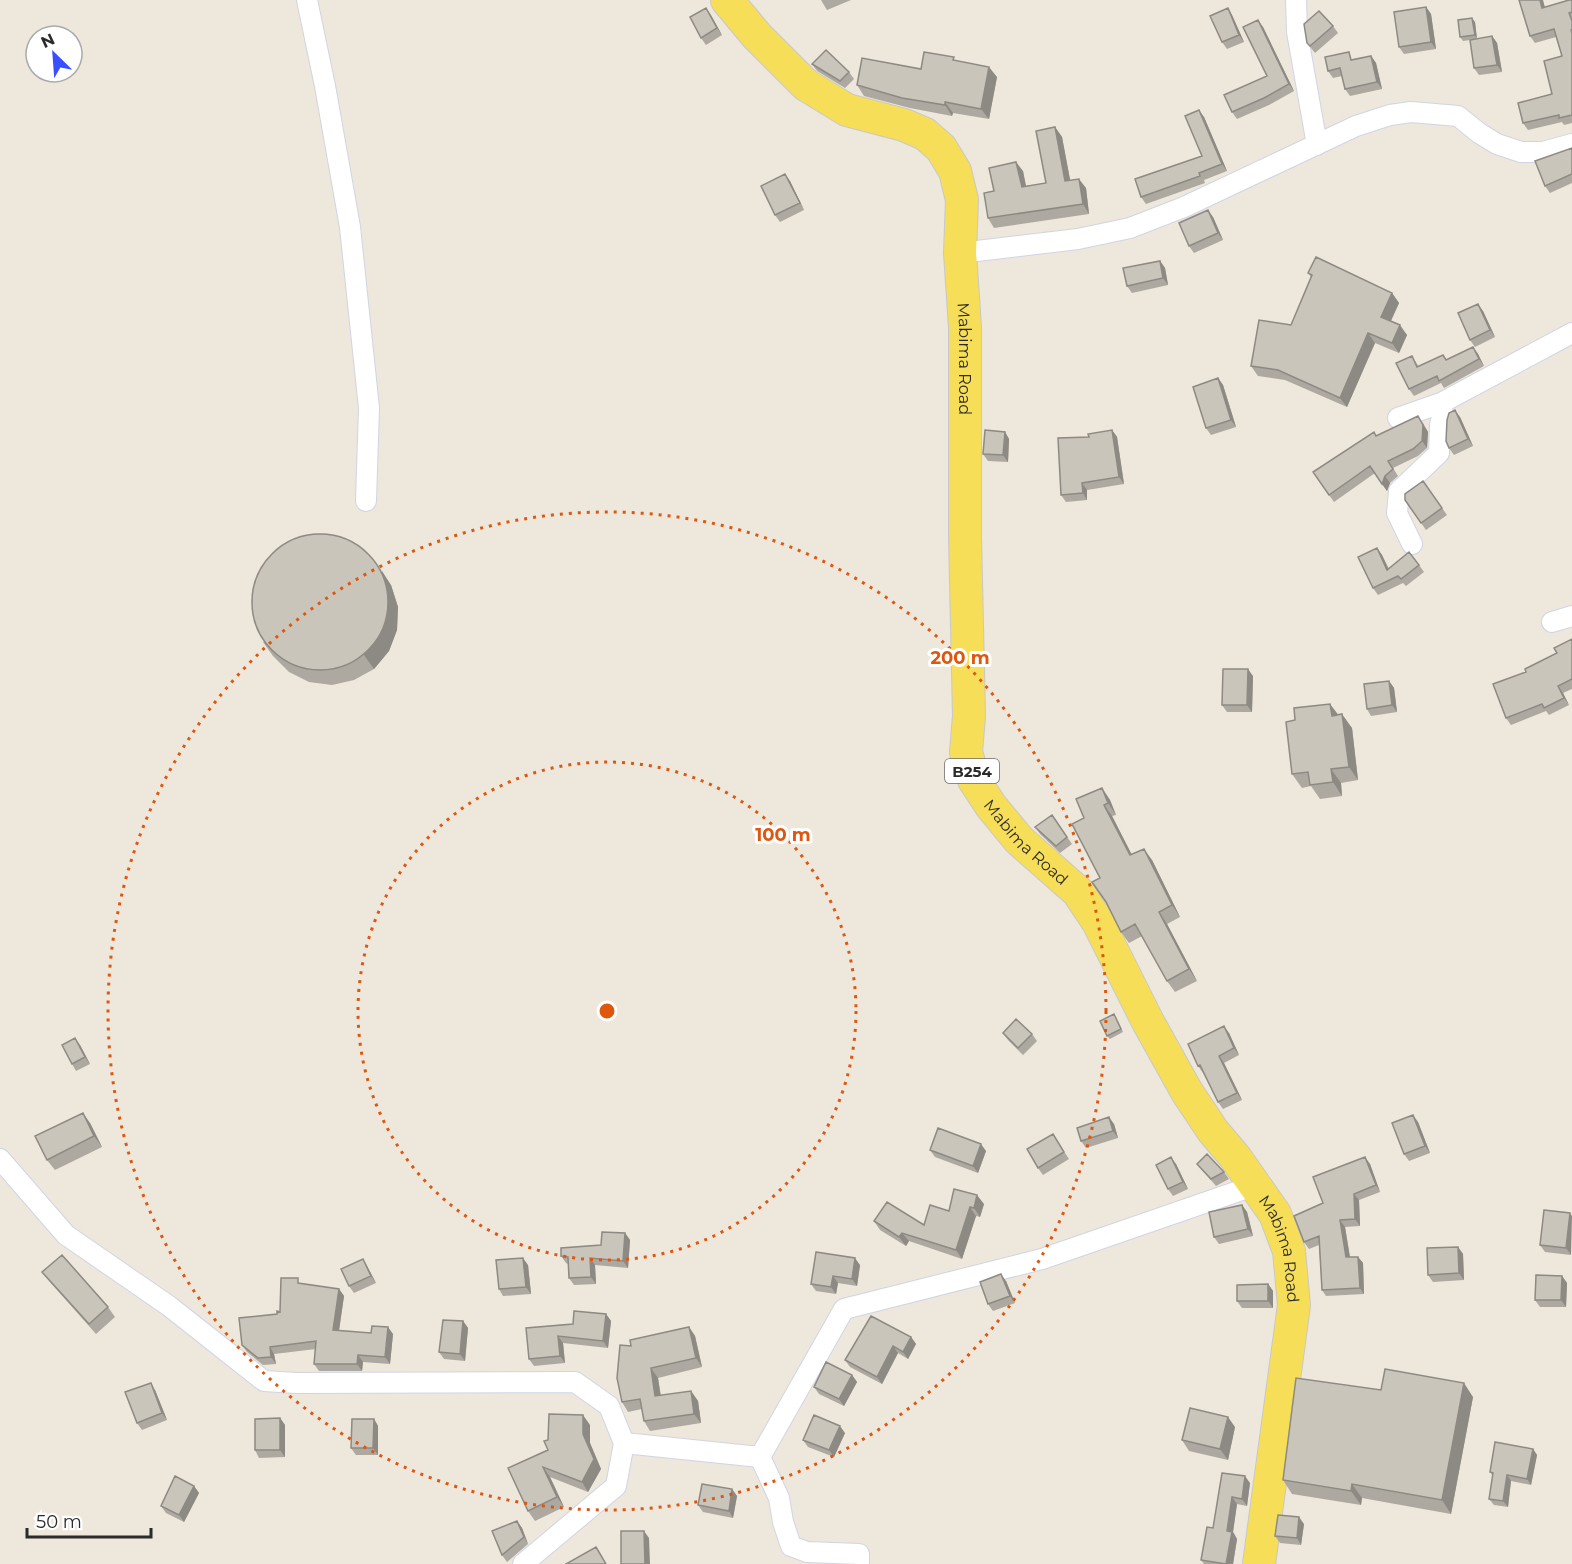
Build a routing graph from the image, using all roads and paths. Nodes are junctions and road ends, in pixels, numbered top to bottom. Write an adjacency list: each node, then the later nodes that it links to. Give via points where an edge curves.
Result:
1 (307, 0): 10 (street, via 351,238 369,408)
2 (727, 0): 6 (main road, Mabima Road / B254, via 806,85 847,110 925,134 941,148 955,171 962,200)
3 (1296, 0): 5 (street, via 1297,32)
4 (1572, 144): 5 (street, via 1543,152 1521,152 1497,144 1458,116 1411,112 1356,126)
5 (1317, 145): 6 (street, via 1130,228 1078,239)
6 (960, 253): 15 (main road, Mabima Road / B254, via 965,327 969,716 966,752 974,780 1019,840 1078,892 1098,922 1187,1092)
7 (1572, 333): 8 (street)
8 (1441, 403): 9 (street); 11 (street, via 1439,453 1399,491 1397,513)
9 (1398, 418)
10 (366, 501)
11 (1412, 544)
12 (1572, 616): 13 (street)
13 (1552, 622)
14 (0, 1159): 16 (street, via 66,1235 169,1306 264,1381 575,1382 609,1406)
15 (1256, 1185): 17 (street, via 1042,1259 844,1309); 20 (main road, Mabima Road / B254, via 1275,1215 1289,1251 1293,1305)
16 (624, 1443): 17 (street); 18 (street, via 616,1486)
17 (760, 1457): 19 (street, via 779,1498 791,1546 807,1552 859,1554)
18 (523, 1564)
19 (859, 1564)
20 (1259, 1564)

